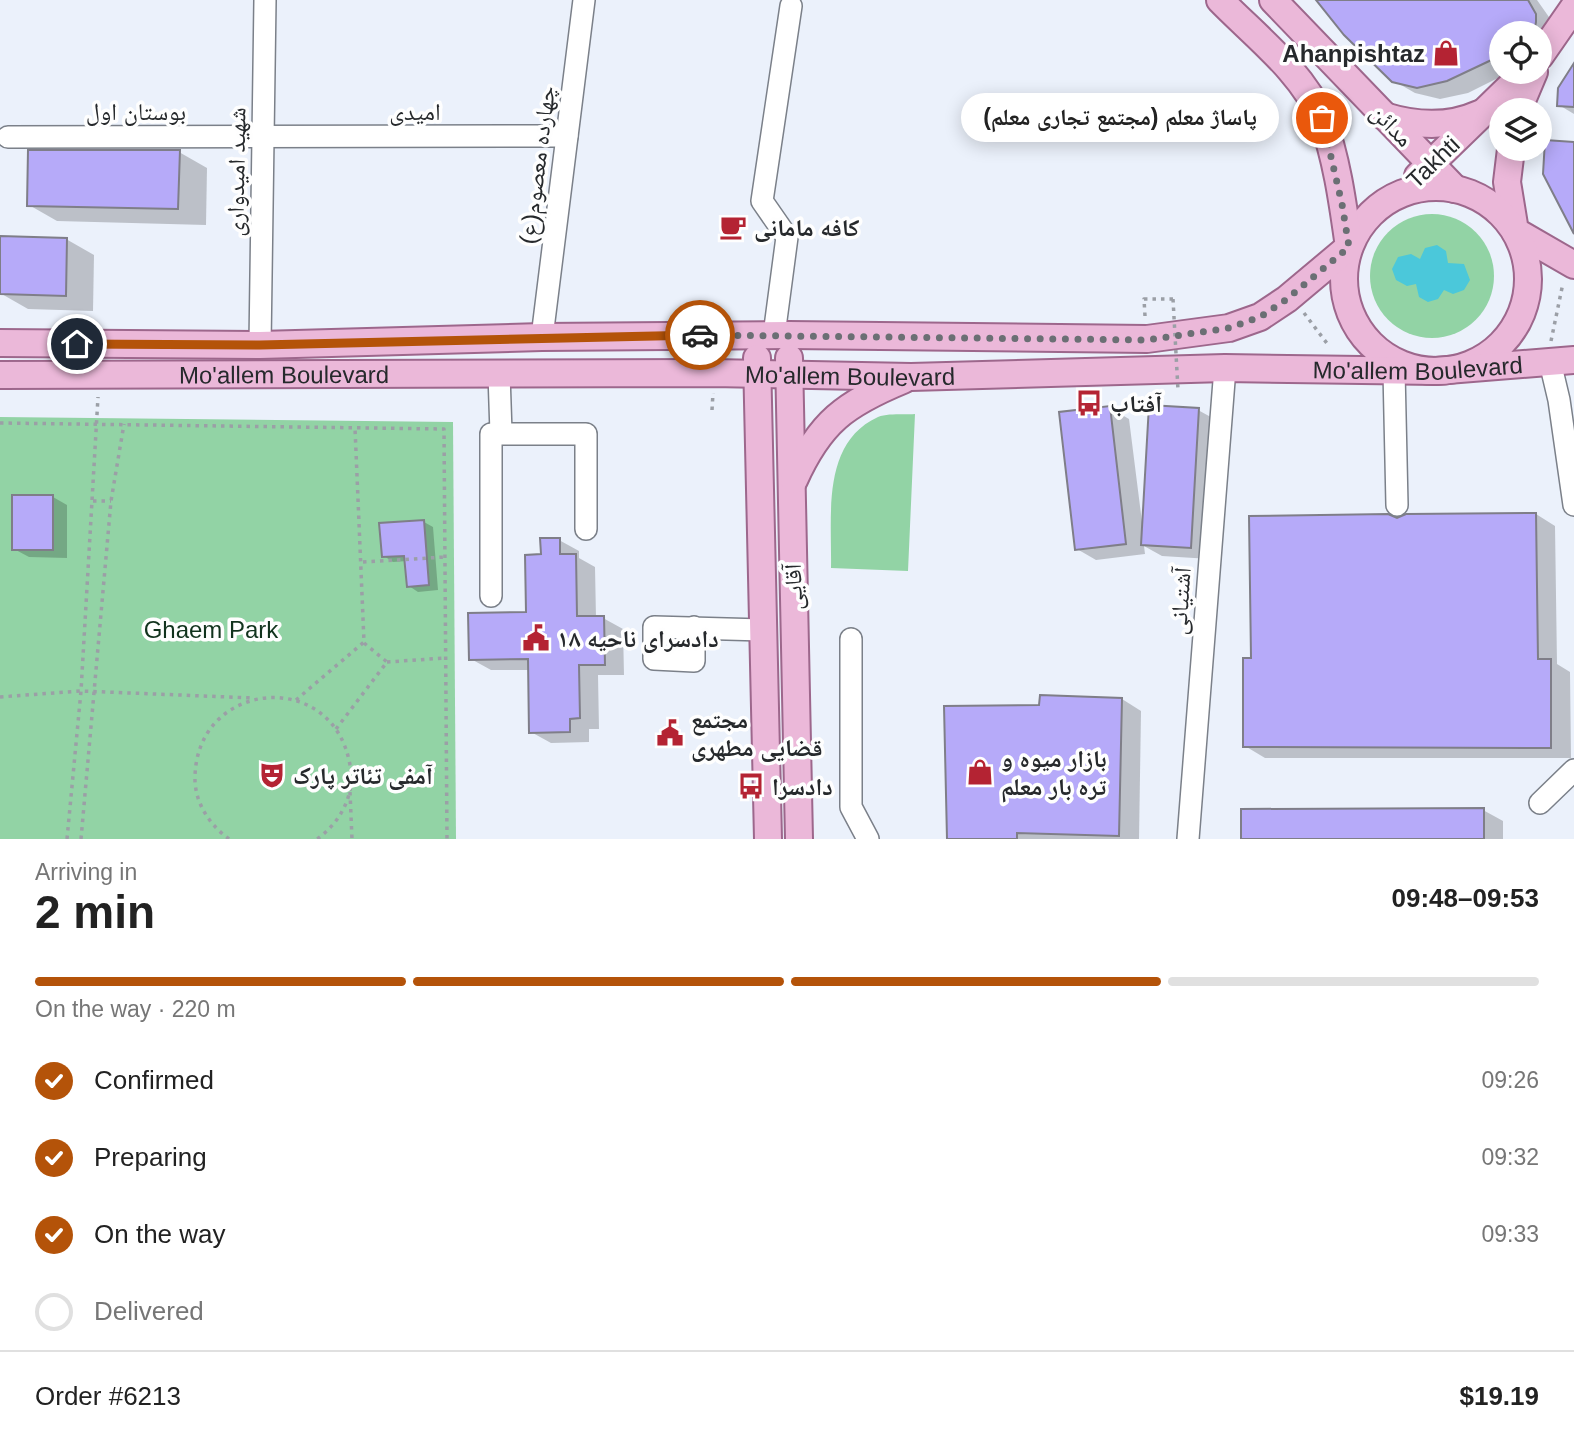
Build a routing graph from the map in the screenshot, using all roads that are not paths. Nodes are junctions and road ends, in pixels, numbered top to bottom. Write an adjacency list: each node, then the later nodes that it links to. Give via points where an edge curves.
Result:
1 (265, 0): 13 (street, شهيد امیدواری)
2 (584, 0): 11 (street, چهارده معصوم(ع))
3 (1220, 0): 19 (main road, via 1296,78 1322,118)
4 (1273, 0): 10 (main road, مدائن)
5 (791, 6): 21 (street, via 762,201 787,237)
6 (1570, 20): 7 (main road)
7 (1552, 42)
8 (1513, 84): 9 (main road, Takhti)
9 (1487, 110): 10 (main road, via 1466,120 1423,124); 15 (main road, Takhti)
10 (1383, 115): 15 (main road, مدائن)
11 (567, 136): 13 (street, امیدی); 22 (street, چهارده معصوم(ع))
12 (8, 137): 13 (street, بوستان اول)
13 (263, 138): 24 (street, شهيد امیدواری)
14 (1510, 161): 18 (main road, via 1507,183)
15 (1430, 164): 16 (main road, مدائن); 17 (main road, Takhti)
16 (1455, 189): 17 (main road, via 1428,187); 18 (main road, via 1479,197)
17 (1401, 193): 19 (main road, via 1361,224)
18 (1515, 231): 20 (main road); 28 (main road, via 1525,253 1528,278 1526,302 1517,325 1482,359)
19 (1349, 247): 21 (main road, Mo'allem Boulevard, via 1287,299 1260,317 1229,328 1147,340); 28 (main road, via 1343,276 1347,305 1360,331 1380,353 1406,366)
20 (1571, 270)
21 (773, 335): 22 (main road, Mo'allem Boulevard); 32 (main road, آقایی); 33 (main road, آقایی)
22 (542, 337): 24 (main road, Mo'allem Boulevard)
23 (0, 343): 24 (main road, Mo'allem Boulevard)
24 (260, 345)
25 (1562, 361): 28 (main road, Mo'allem Boulevard); 39 (street, via 1559,400)
26 (1225, 368): 27 (main road, Mo'allem Boulevard); 34 (main road, Mo'allem Boulevard); 50 (street, آشتیانی)
27 (1394, 371): 28 (main road, Mo'allem Boulevard); 38 (street)
28 (1435, 371)
29 (713, 373): 31 (main road, Mo'allem Boulevard); 32 (main road, Mo'allem Boulevard); 35 (main road, via 737,390)
30 (0, 374): 31 (main road, Mo'allem Boulevard)
31 (499, 374): 36 (street)
32 (758, 374): 33 (main road, Mo'allem Boulevard); 35 (main road, آقایی)
33 (789, 374): 34 (main road, Mo'allem Boulevard); 37 (main road, آقایی)
34 (911, 377): 37 (main road, via 848,406 830,420 807,450)
35 (758, 423): 43 (main road, آقایی)
36 (501, 433): 40 (street, via 586,434); 41 (street, via 491,434)
37 (790, 488): 48 (main road, آقایی)
38 (1397, 505)
39 (1574, 505)
40 (586, 529)
41 (491, 596)
42 (694, 627): 43 (street)
43 (763, 630): 47 (main road, آقایی)
44 (851, 639): 49 (street, via 851,807)
45 (1574, 770): 46 (street)
46 (1540, 803)
47 (768, 839)
48 (799, 839)
49 (868, 839)
50 (1188, 839)

